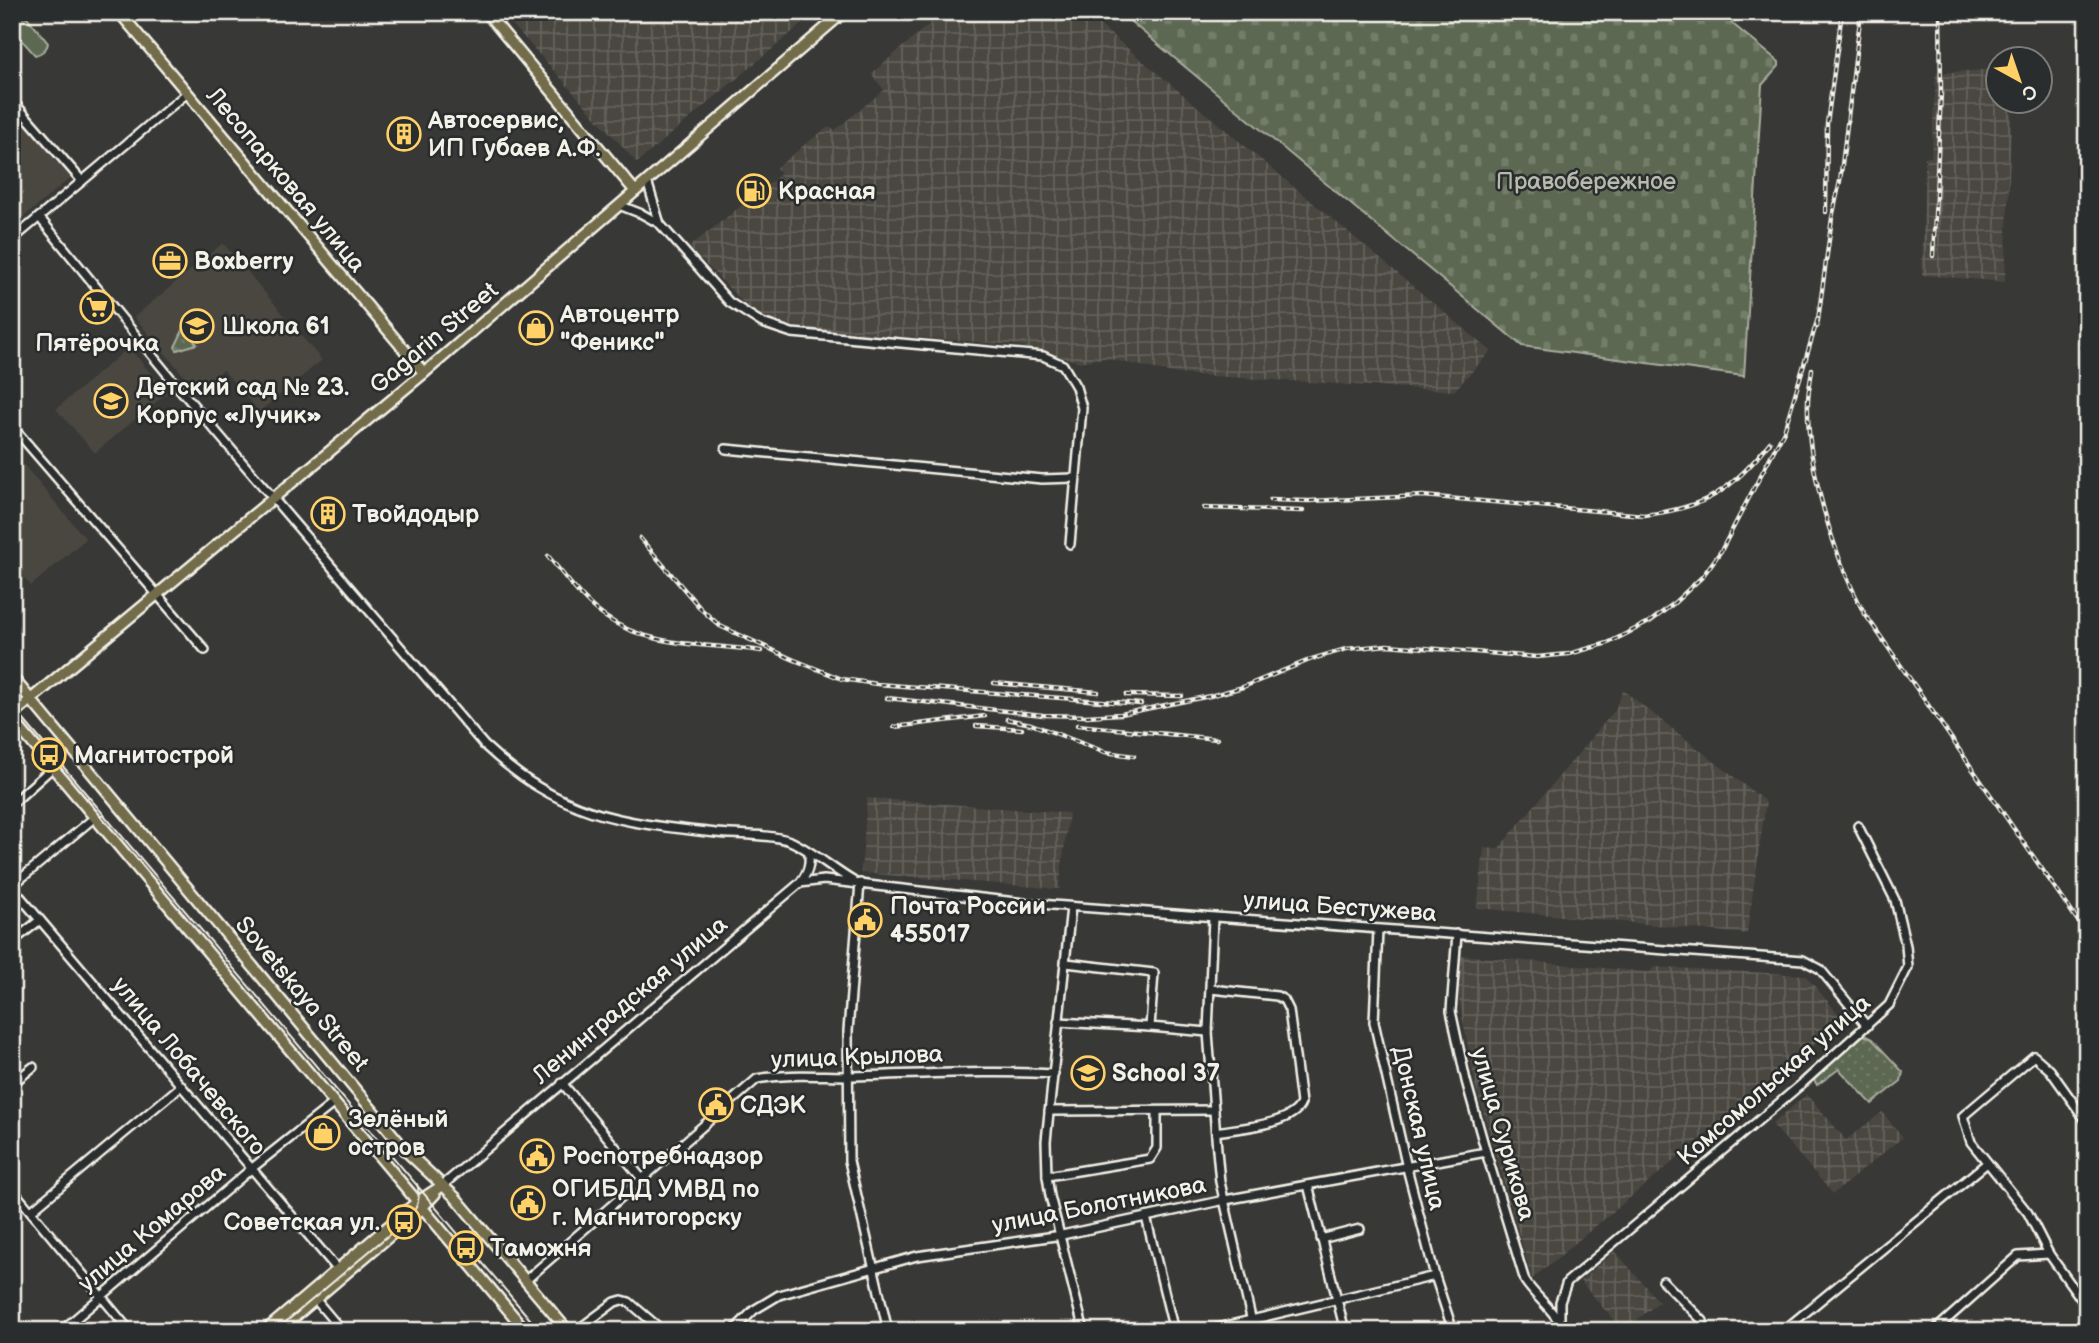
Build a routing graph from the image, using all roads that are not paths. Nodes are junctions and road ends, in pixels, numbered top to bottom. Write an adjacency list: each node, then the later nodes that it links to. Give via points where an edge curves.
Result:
1 (119, 12): 4 (main road, Лесопарковая улица)
2 (486, 12): 8 (main road)
3 (844, 12): 7 (main road, Gagarin Street)
4 (187, 93): 6 (street); 13 (main road, Лесопарковая улица)
5 (12, 100): 6 (street)
6 (82, 181): 10 (street)
7 (647, 181): 8 (main road, Gagarin Street); 11 (street)
8 (635, 191): 9 (main road, Gagarin Street)
9 (619, 205): 11 (street); 13 (main road, Gagarin Street)
10 (39, 217): 12 (street); 17 (street)
11 (660, 224): 16 (street, via 729,302 762,323 792,333 1043,356 1063,365 1082,408)
12 (12, 240)
13 (424, 373): 17 (main road, Gagarin Street)
14 (12, 426): 19 (street)
15 (726, 449): 16 (street, via 1042,479)
16 (1074, 478): 18 (street)
17 (273, 498): 19 (main road, Gagarin Street); 28 (street, via 484,745 523,778 594,814 660,827 787,839)
18 (1070, 544)
19 (157, 595): 20 (street); 22 (main road, Gagarin Street)
20 (205, 650)
21 (12, 677): 22 (main road, Sovetskaya Street)
22 (31, 700): 23 (main road, Gagarin Street); 62 (main road, Sovetskaya Street, via 408,1153)
23 (12, 717): 24 (main road, Sovetskaya Street)
24 (53, 767): 25 (street); 26 (main road, Sovetskaya Street)
25 (12, 804)
26 (95, 817): 31 (street); 50 (main road, Sovetskaya Street)
27 (1858, 826): 41 (street, Комсомольская улица, via 1895,900 1908,967 1889,1005)
28 (808, 853): 29 (street, via 810,864); 30 (street)
29 (800, 883): 30 (street); 47 (street, Ленинградская улица)
30 (858, 883): 32 (street, улица Бестужева); 46 (street)
31 (12, 886): 34 (street, улица Лобачевского)
32 (1071, 907): 33 (street, улица Бестужева); 38 (street)
33 (1213, 918): 35 (street, улица Бестужева); 39 (street)
34 (40, 920): 37 (street); 49 (street, улица Лобачевского)
35 (1378, 930): 36 (street, улица Бестужева); 58 (street, Донская улица, via 1374,1022)
36 (1457, 934): 41 (street, улица Бестужева, via 1803,960 1820,969); 56 (street, улица Сурикова, via 1451,1011)
37 (12, 942)
38 (1066, 962): 40 (street); 42 (street, via 1154,972)
39 (1211, 989): 43 (street); 55 (street, via 1284,1000 1301,1103 1283,1119)
40 (1058, 1022): 42 (street); 45 (street)
41 (1867, 1026): 84 (street, Комсомольская улица, via 1567,1282 1560,1302)
42 (1150, 1027): 43 (street)
43 (1208, 1032): 52 (street)
44 (33, 1067): 48 (street)
45 (1054, 1074): 46 (street, улица Крылова); 51 (street)
46 (849, 1076): 61 (street, улица Крылова, via 799,1074 757,1079); 73 (street, via 849,1161)
47 (562, 1083): 61 (street); 62 (street, Ленинградская улица)
48 (12, 1084)
49 (181, 1086): 59 (street, улица Лобачевского); 67 (street)
50 (334, 1103): 59 (street, улица Комарова); 66 (main road, Sovetskaya Street)
51 (1049, 1111): 53 (street); 60 (street)
52 (1214, 1111): 53 (street); 55 (street)
53 (1157, 1112): 60 (street, via 1157,1148 1150,1159)
54 (2087, 1122): 57 (street, via 2050,1070 2034,1056 1963,1116 1971,1142)
55 (1216, 1132): 65 (street)
56 (1486, 1153): 58 (street, улица Болотникова); 84 (street, улица Сурикова, via 1525,1281)
57 (1987, 1163): 72 (street, via 2028,1213); 102 (street)
58 (1408, 1168): 63 (street, улица Болотникова); 75 (street, Донская улица)
59 (251, 1169): 74 (street, улица Лобачевского); 78 (street, улица Комарова)
60 (1046, 1176): 70 (street)
61 (643, 1180): 76 (street, улица Крылова)
62 (443, 1185): 66 (main road, Ленинградская улица); 76 (main road, Sovetskaya Street)
63 (1308, 1185): 65 (street, улица Болотникова); 71 (street)
64 (12, 1189): 67 (street)
65 (1225, 1200): 68 (street, улица Болотникова); 82 (street)
66 (420, 1205): 74 (main road, Ленинградская улица); 79 (main road, Ленинградская улица); 90 (main road, Sovetskaya Street)
67 (31, 1211): 78 (street)
68 (1146, 1217): 70 (street, улица Болотникова); 97 (street)
69 (1360, 1229): 71 (street)
70 (1062, 1236): 73 (street, улица Болотникова, via 918,1256); 96 (street)
71 (1321, 1239): 80 (street)
72 (2049, 1254): 81 (street); 103 (street, via 2018,1256)
73 (872, 1268): 94 (street, улица Болотникова, via 779,1295 754,1310); 95 (street)
74 (338, 1270): 87 (main road, Ленинградская улица)
75 (1435, 1276): 80 (street); 101 (street, Донская улица)
76 (526, 1280): 91 (main road, Sovetskaya Street)
77 (1663, 1281): 83 (street)
78 (101, 1296): 85 (street, улица Комарова); 86 (street)
79 (315, 1299): 88 (main road, Ленинградская улица); 89 (street)
80 (1335, 1300): 82 (street); 100 (street)
81 (2087, 1307)
82 (1251, 1321): 98 (street); 99 (street)
83 (1703, 1321)
84 (1561, 1327)
85 (61, 1331)
86 (130, 1331)
87 (265, 1331)
88 (278, 1331)
89 (342, 1331)
90 (526, 1331)
91 (568, 1331)
92 (576, 1331): 93 (street, via 622,1300)
93 (663, 1331)
94 (733, 1331)
95 (888, 1331)
96 (1084, 1331)
97 (1174, 1331)
98 (1205, 1331)
99 (1254, 1331)
100 (1345, 1331)
101 (1453, 1331)
102 (1783, 1331)
103 (1934, 1331)

